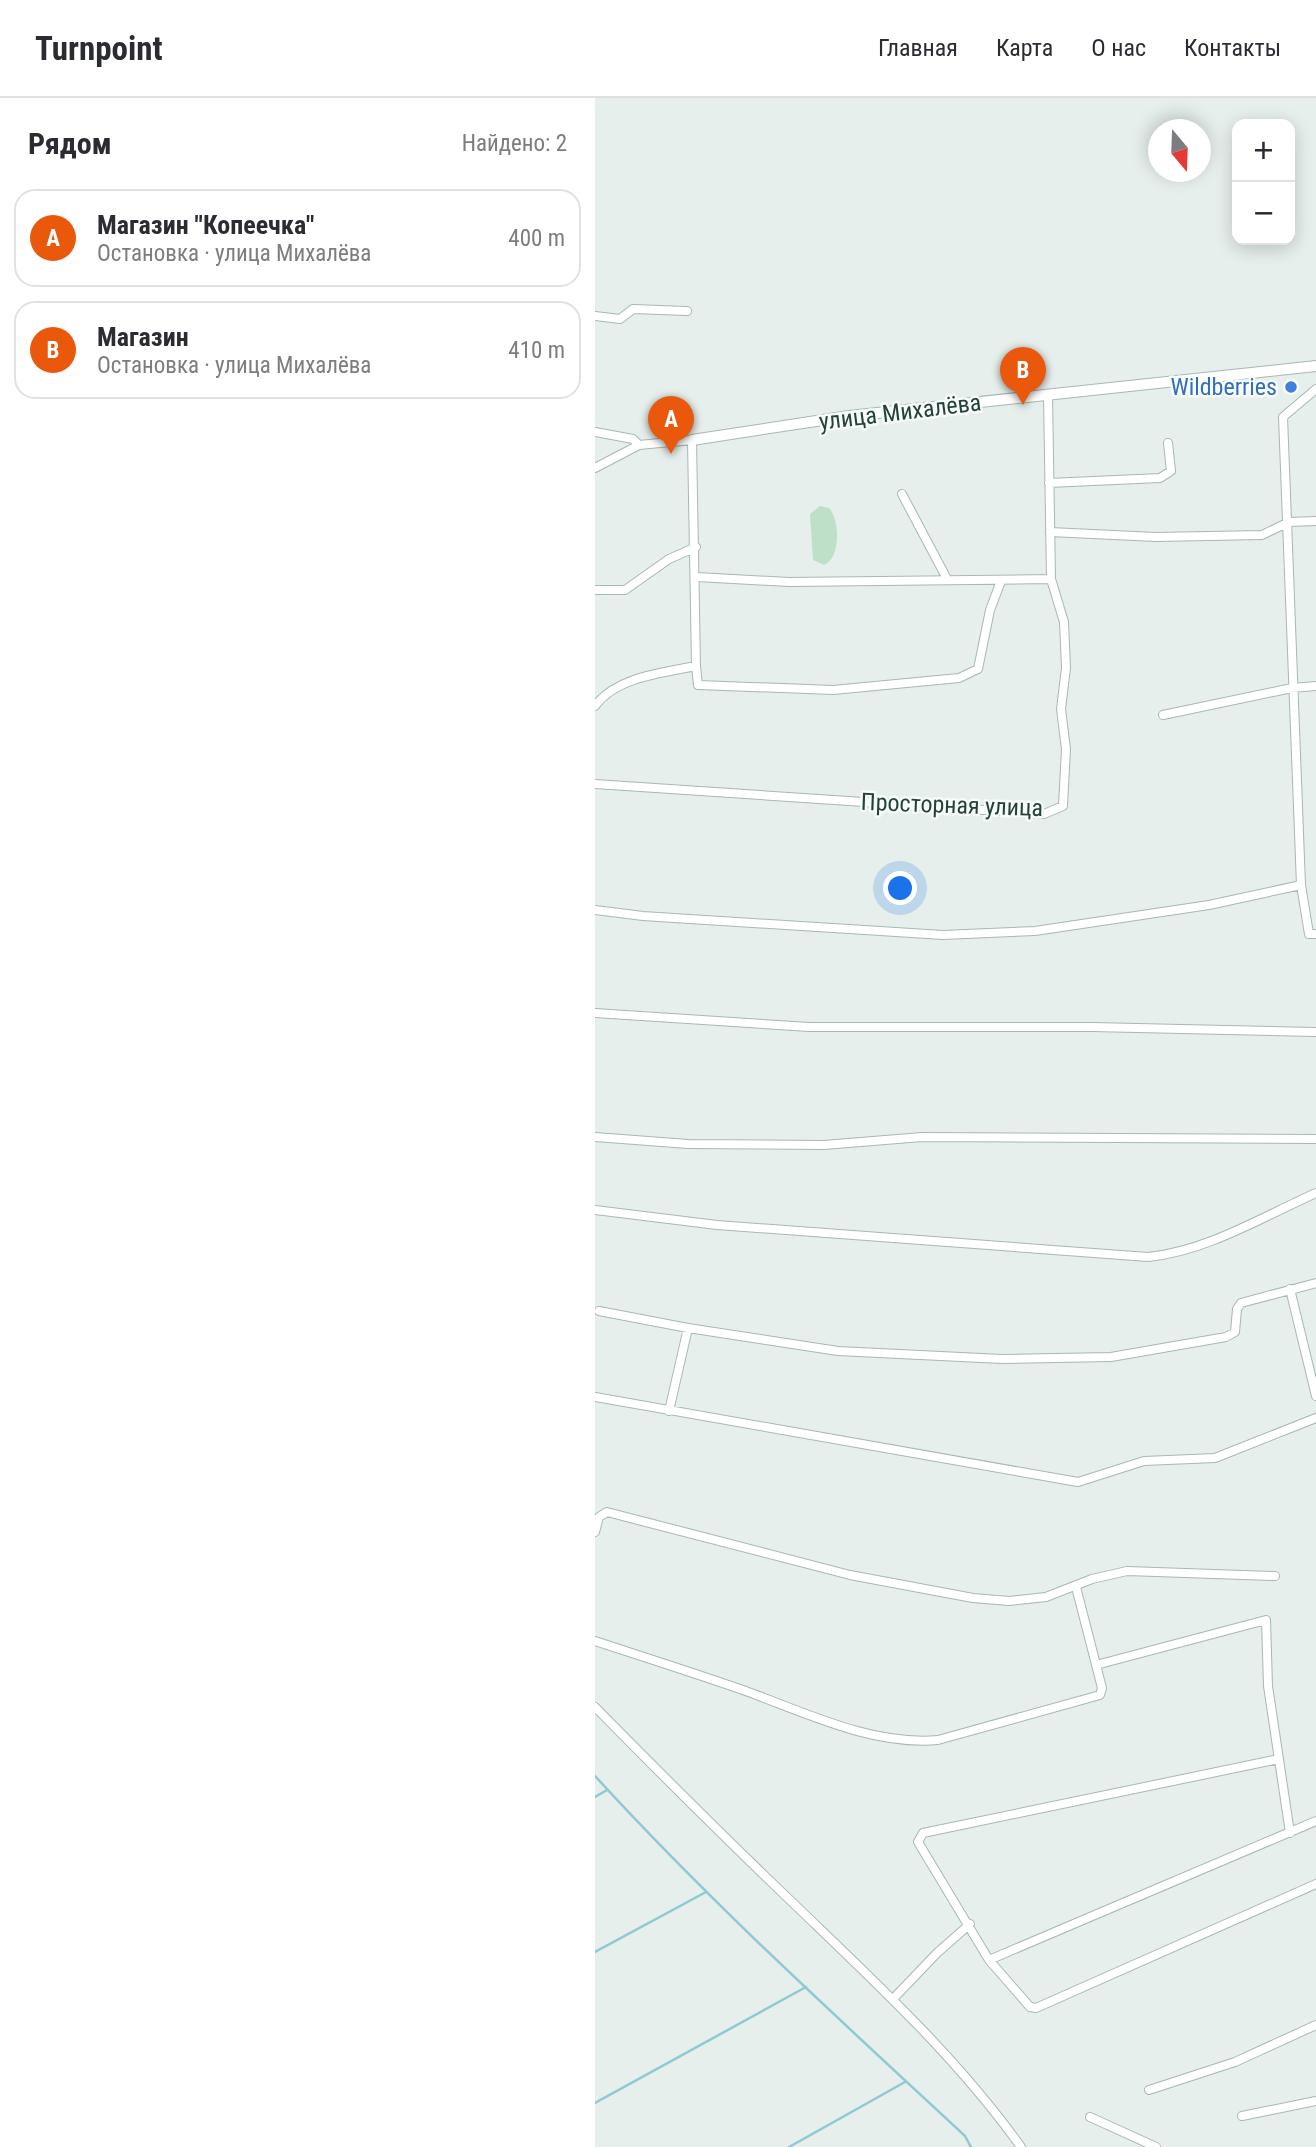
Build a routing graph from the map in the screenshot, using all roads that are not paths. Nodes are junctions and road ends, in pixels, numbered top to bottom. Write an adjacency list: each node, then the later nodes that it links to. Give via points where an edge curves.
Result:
1 (687, 311): 2 (street, via 633,309 620,319)
2 (595, 316)
3 (1316, 366): 5 (street, улица Михалёва)
4 (1316, 389): 14 (street, via 1283,417)
5 (1048, 395): 7 (street, улица Михалёва, via 849,416); 11 (street, Просторная улица)
6 (595, 432): 9 (street, via 633,439)
7 (692, 440): 9 (street); 16 (street)
8 (1168, 443): 11 (street, via 1171,471 1160,478)
9 (639, 445): 10 (street)
10 (595, 468)
11 (1049, 483): 15 (street, Просторная улица)
12 (902, 494): 18 (street)
13 (1316, 521): 14 (street)
14 (1289, 523): 15 (street, via 1262,535); 24 (street)
15 (1050, 532): 19 (street, Просторная улица)
16 (696, 547): 17 (street); 21 (street, via 669,559 625,590)
17 (697, 578): 18 (street, via 789,582); 22 (street)
18 (947, 579): 20 (street)
19 (1051, 579): 20 (street); 27 (street, Просторная улица, via 1064,622 1063,806 1044,814)
20 (1001, 581): 22 (street, via 978,669 959,678 834,690 698,685)
21 (595, 590)
22 (696, 666): 25 (street, via 651,675 605,692)
23 (1316, 686): 24 (street)
24 (1292, 688): 26 (street); 28 (street)
25 (595, 706)
26 (1163, 715)
27 (595, 784)
28 (1301, 885): 29 (street, via 1209,905 1035,931 943,935); 30 (street, via 1309,934)
29 (595, 910)
30 (1316, 934)
31 (595, 1013): 32 (street, via 809,1027)
32 (1316, 1032)
33 (595, 1137): 34 (street, via 688,1144 824,1145 922,1137)
34 (1316, 1139)
35 (1316, 1193): 36 (street, via 1202,1245 1148,1258 731,1226)
36 (595, 1210)
37 (1316, 1283): 38 (street)
38 (1290, 1289): 40 (street, via 1241,1303 1235,1332 1226,1337 1111,1357 1002,1359 838,1351); 41 (street)
39 (599, 1311): 40 (street)
40 (688, 1328): 43 (street)
41 (1316, 1396)
42 (595, 1397): 43 (street)
43 (669, 1411): 44 (street, via 1078,1482 1144,1461 1215,1458)
44 (1316, 1419)
45 (595, 1532): 47 (street, via 599,1517 607,1512 850,1575 973,1598 1009,1601 1046,1597)
46 (1275, 1576): 47 (street, via 1126,1571)
47 (1076, 1587): 49 (street)
48 (595, 1641): 49 (street, via 819,1718 913,1742 983,1729 1100,1695)
49 (1097, 1665): 51 (street, via 1266,1619 1268,1686)
50 (595, 1707): 57 (street)
51 (1279, 1759): 53 (street); 55 (street, via 923,1833 918,1842)
52 (1316, 1821): 53 (street)
53 (1290, 1833): 56 (street)
54 (1316, 1884): 56 (street, via 1036,2008 1030,2007)
55 (970, 1924): 56 (street); 57 (street)
56 (989, 1960)
57 (893, 1999): 63 (street, via 984,2095)
58 (1316, 2025): 59 (street, via 1235,2062)
59 (1149, 2090)
60 (1316, 2101): 61 (street)
61 (1242, 2116)
62 (1090, 2117): 64 (street)
63 (1021, 2147)
64 (1156, 2147)

